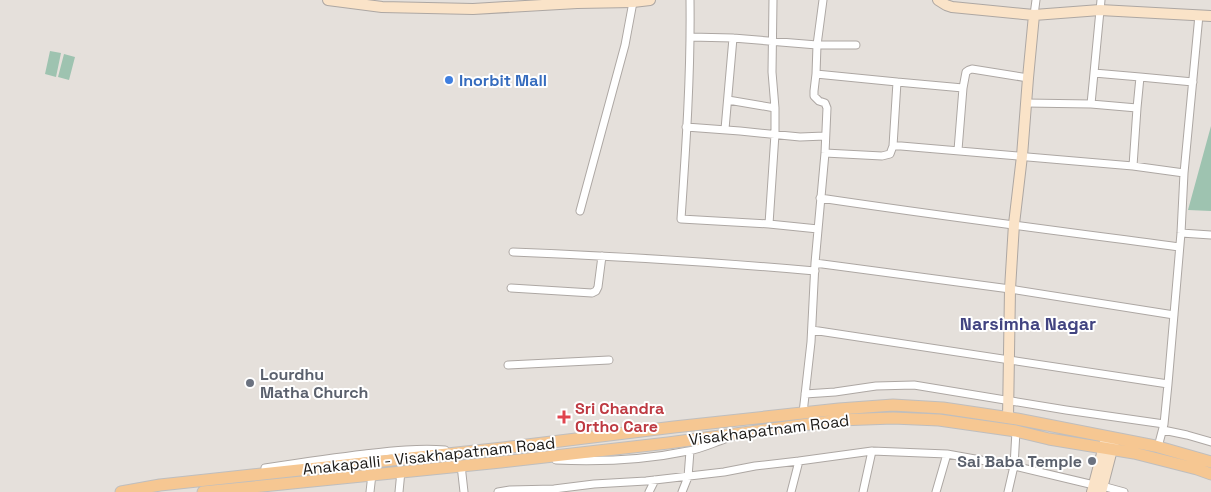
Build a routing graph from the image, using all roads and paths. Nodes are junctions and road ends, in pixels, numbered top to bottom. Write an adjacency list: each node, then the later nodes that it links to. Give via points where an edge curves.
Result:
1 (328, 0): 8 (main road, via 382,7 474,10)
2 (650, 0): 9 (main road)
3 (690, 0): 14 (street)
4 (773, 0): 16 (street)
5 (823, 0): 17 (street)
6 (938, 0): 11 (main road, via 952,7)
7 (1036, 0): 11 (street)
8 (578, 2): 9 (main road)
9 (633, 2): 42 (street)
10 (1101, 5): 11 (main road); 12 (main road); 19 (street)
11 (1034, 15): 22 (main road)
12 (1199, 15): 13 (main road); 24 (street)
13 (1211, 16)
14 (690, 37): 15 (street); 31 (street)
15 (733, 38): 16 (street); 26 (street)
16 (772, 42): 17 (street); 29 (street)
17 (818, 45): 18 (street); 20 (street)
18 (856, 45)
19 (1094, 73): 21 (street); 28 (street)
20 (816, 74): 23 (street); 34 (street, via 814,96 827,108)
21 (1140, 77): 24 (street); 30 (street)
22 (1028, 78): 25 (street, via 972,69 966,72); 27 (main road)
23 (897, 82): 25 (street); 35 (street)
24 (1193, 82): 40 (street)
25 (963, 88): 36 (street)
26 (728, 100): 29 (street); 32 (street)
27 (1026, 103): 28 (street); 38 (main road)
28 (1091, 104): 30 (street)
29 (775, 108): 33 (street)
30 (1137, 108): 39 (street)
31 (686, 127): 32 (street); 43 (street, via 681,219)
32 (725, 130): 33 (street)
33 (775, 134): 34 (street); 43 (street)
34 (825, 136): 37 (street)
35 (893, 146): 36 (street); 37 (street, via 890,154 882,156)
36 (958, 150): 38 (street)
37 (825, 153): 41 (street)
38 (1022, 156): 39 (street); 44 (main road)
39 (1133, 166): 40 (street)
40 (1184, 173): 46 (street)
41 (820, 198): 44 (street); 45 (street)
42 (580, 212)
43 (769, 224): 45 (street)
44 (1014, 224): 48 (street); 53 (main road)
45 (818, 229): 51 (street)
46 (1181, 233): 47 (street); 48 (street)
47 (1211, 235)
48 (1179, 248): 54 (street)
49 (513, 252): 50 (street)
50 (602, 256): 51 (street); 52 (street, via 598,287 592,293)
51 (815, 267): 53 (street); 55 (street)
52 (511, 288)
53 (1010, 289): 54 (street); 57 (main road)
54 (1174, 316): 59 (street)
55 (812, 330): 57 (street); 60 (street)
56 (609, 360): 58 (street)
57 (1009, 360): 59 (street); 61 (main road)
58 (508, 365)
59 (1168, 384): 64 (street)
60 (805, 394): 61 (street, via 914,385); 62 (street)
61 (1008, 400): 63 (main road); 64 (street)
62 (803, 413): 63 (main road, Anakapalli - Visakhapatnam Road, via 893,406 943,408); 88 (main road, Anakapalli - Visakhapatnam Road)
63 (1008, 418): 67 (main road, Anakapalli - Visakhapatnam Road)
64 (1163, 427): 68 (street); 69 (street)
65 (1016, 432): 66 (main road, Visakhapatnam Road, via 939,420 894,418 839,420); 70 (main road, Visakhapatnam Road); 78 (street)
66 (743, 433): 71 (street); 74 (main road, Visakhapatnam Road)
67 (1111, 437): 69 (main road, Anakapalli - Visakhapatnam Road); 70 (main road)
68 (1211, 442)
69 (1158, 447): 76 (main road, Anakapalli - Visakhapatnam Road)
70 (1108, 449): 81 (main road, Visakhapatnam Road); 85 (main road)
71 (690, 451): 74 (street, via 605,462); 82 (street)
72 (872, 451): 73 (street); 75 (street); 97 (street)
73 (947, 454): 78 (street); 98 (street)
74 (528, 458): 77 (main road, Visakhapatnam Road)
75 (799, 462): 82 (street); 96 (street)
76 (1211, 462)
77 (461, 466): 79 (main road, Visakhapatnam Road); 92 (street)
78 (1014, 466): 85 (street); 99 (street)
79 (401, 471): 80 (main road, Visakhapatnam Road); 91 (street)
80 (372, 474): 84 (main road, Visakhapatnam Road); 90 (street)
81 (1211, 474)
82 (688, 477): 83 (street); 95 (street)
83 (655, 480): 86 (street); 94 (street)
84 (279, 488): 89 (main road, Visakhapatnam Road)
85 (1097, 489): 100 (street)
86 (567, 490): 87 (street)
87 (509, 491): 93 (street)
88 (121, 492)
89 (210, 492)
90 (370, 492)
91 (399, 492)
92 (464, 492)
93 (498, 492)
94 (649, 492)
95 (682, 492)
96 (791, 492)
97 (863, 492)
98 (936, 492)
99 (1008, 492)
100 (1124, 492)

